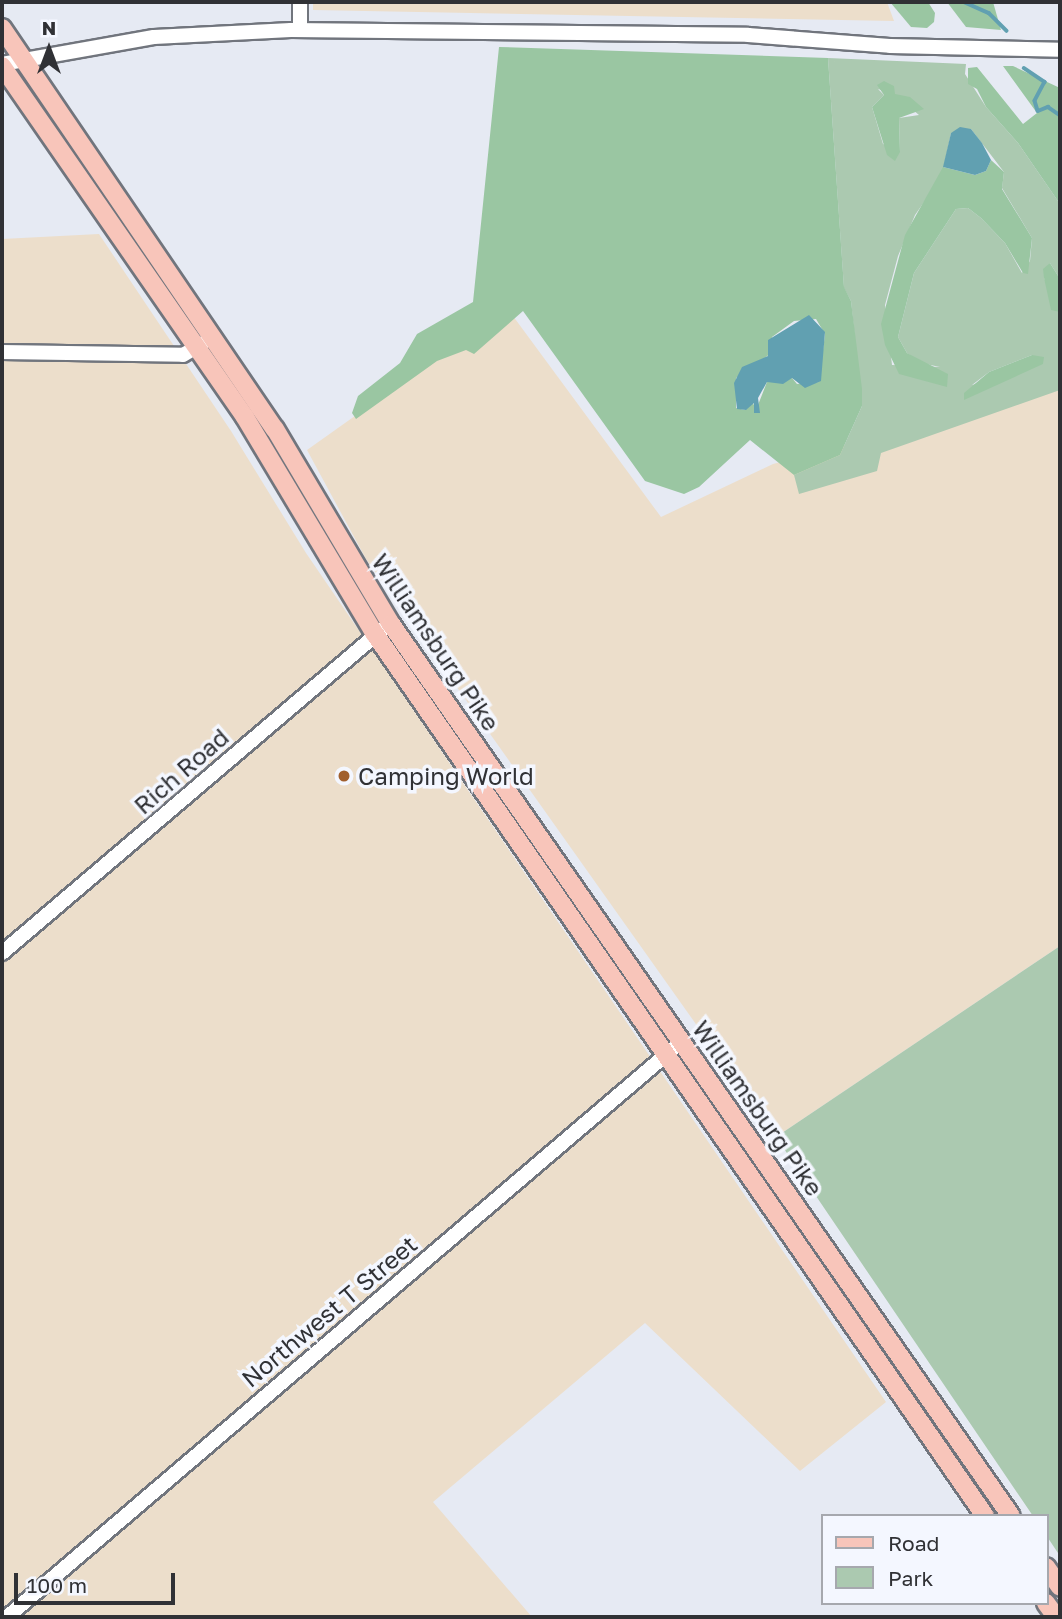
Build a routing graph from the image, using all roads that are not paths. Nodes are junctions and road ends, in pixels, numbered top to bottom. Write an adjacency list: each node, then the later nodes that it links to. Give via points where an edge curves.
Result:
1 (300, 2): 3 (street)
2 (2, 28): 5 (main road, Williamsburg Pike)
3 (300, 30): 4 (street, via 748,35 901,46); 5 (street, via 154,37)
4 (1060, 50)
5 (23, 60): 6 (street); 7 (main road, Williamsburg Pike)
6 (2, 65): 8 (main road, Williamsburg Pike)
7 (213, 337): 8 (street); 10 (main road, Williamsburg Pike, via 275,429)
8 (197, 347): 9 (street, via 183,355); 11 (main road, Williamsburg Pike, via 268,454)
9 (2, 352)
10 (391, 624): 11 (street, Rich Road); 13 (main road, Williamsburg Pike)
11 (375, 634): 12 (street, Rich Road); 14 (main road, Williamsburg Pike)
12 (2, 953)
13 (682, 1042): 14 (street, Northwest T Street); 16 (main road, Williamsburg Pike)
14 (664, 1056): 15 (main road, Williamsburg Pike); 19 (street, Northwest T Street)
15 (984, 1514)
16 (1010, 1514)
17 (1048, 1570): 18 (main road)
18 (1060, 1587)
19 (7, 1617)

